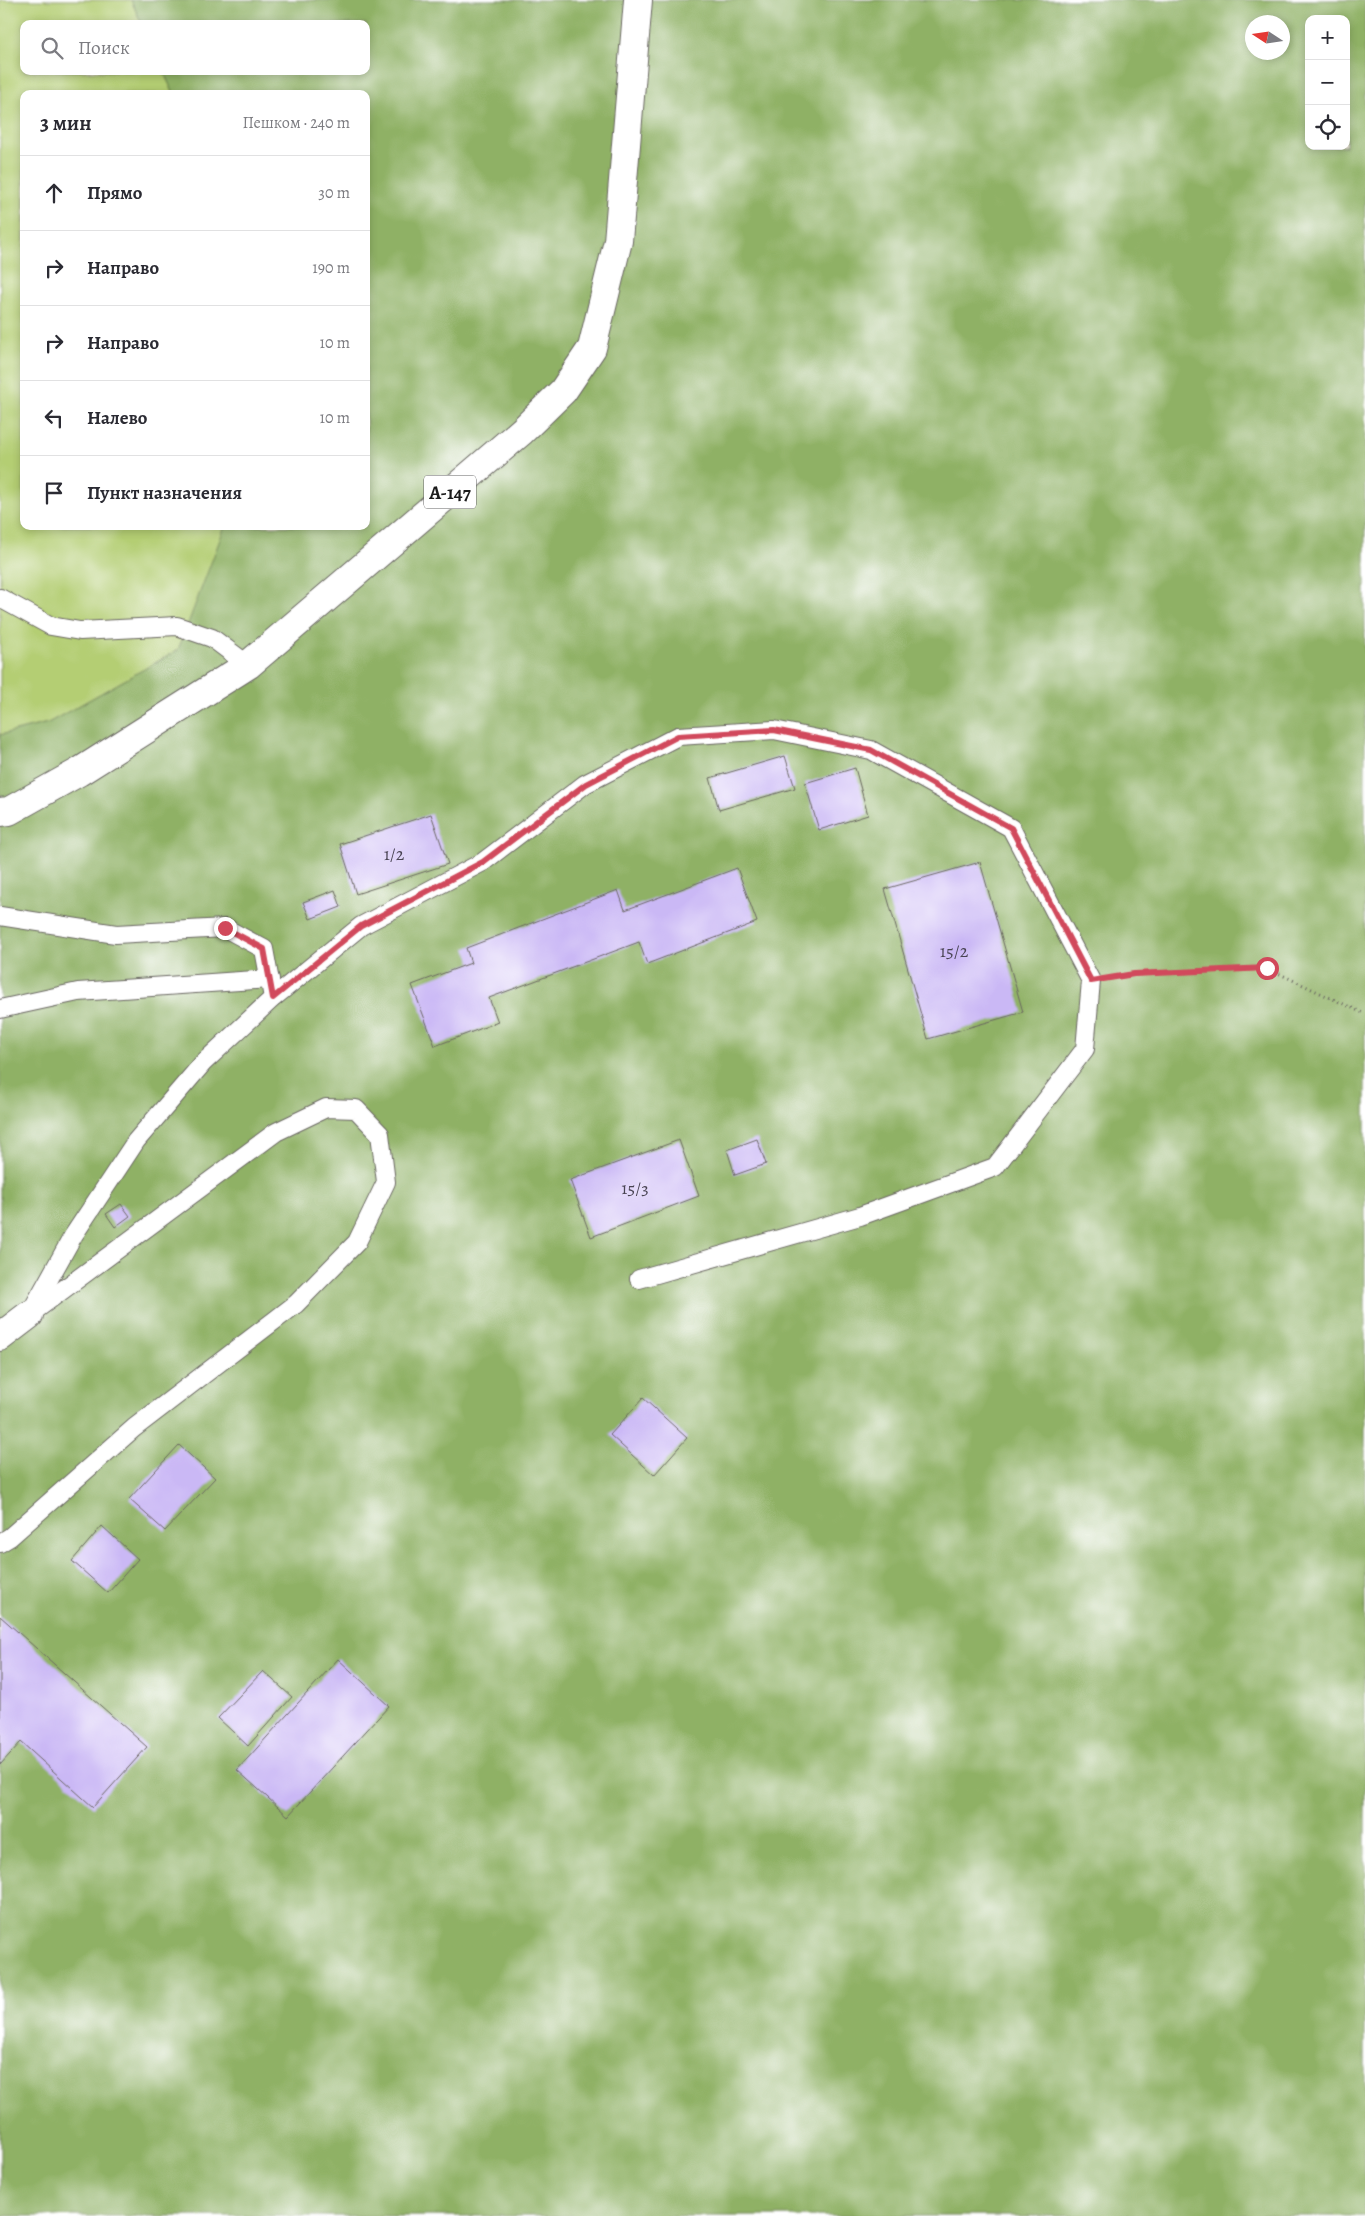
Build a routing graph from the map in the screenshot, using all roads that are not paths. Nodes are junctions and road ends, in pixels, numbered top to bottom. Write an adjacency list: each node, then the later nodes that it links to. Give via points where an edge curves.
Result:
1 (638, 0): 3 (main road, А-147, via 618,240 592,348 563,391 522,431)
2 (0, 598): 3 (lane, via 51,626 80,631 177,626 212,638)
3 (248, 665): 4 (main road, А-147, via 79,772)
4 (0, 812)
5 (0, 916): 6 (lane, via 116,934 225,928 264,949)
6 (270, 980): 7 (lane); 8 (lane, via 78,992)
7 (273, 998): 9 (lane, via 361,926 483,862 586,784 678,736 774,730 871,750 1011,828 1091,981 1085,1048 995,1167 860,1216); 10 (lane, via 203,1063 136,1141 73,1236)
8 (0, 1009)
9 (639, 1280)
10 (29, 1315): 11 (main road); 12 (lane, via 276,1132 326,1108 356,1109 380,1134 386,1182 356,1242 296,1304 134,1428)
11 (0, 1337)
12 (0, 1543)

